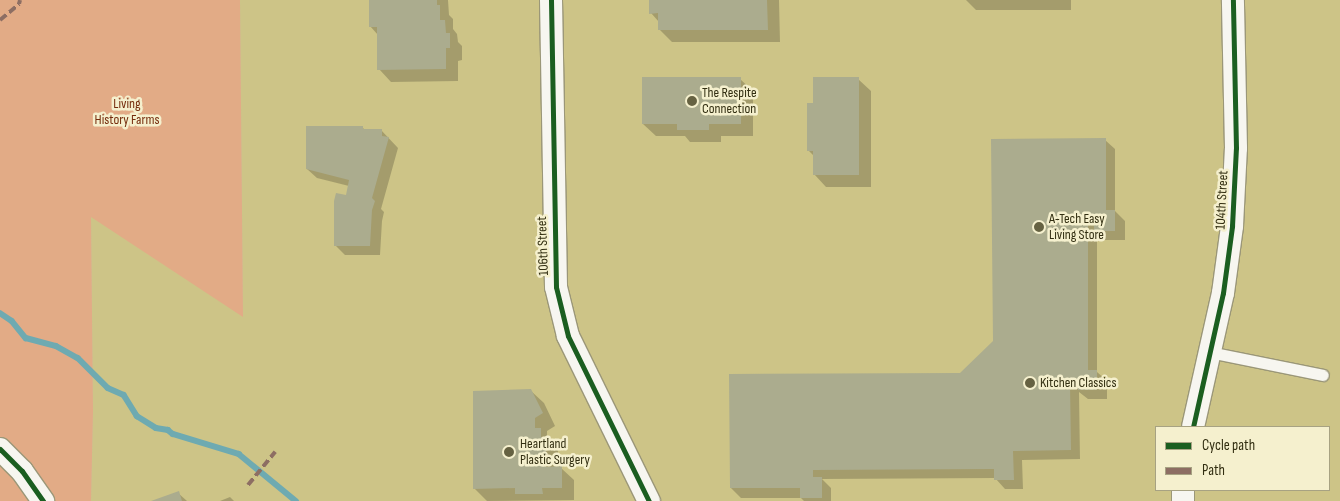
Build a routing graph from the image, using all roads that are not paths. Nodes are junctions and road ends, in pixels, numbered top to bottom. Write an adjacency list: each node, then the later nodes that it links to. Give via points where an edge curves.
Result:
1 (551, 0): 8 (street, 106th Street, via 556,287 568,336)
2 (1233, 0): 3 (street, 104th Street, via 1236,148 1232,226 1226,275)
3 (1209, 352): 4 (lane); 5 (street, 104th Street)
4 (1323, 375)
5 (1193, 426)
6 (0, 449): 7 (street, via 22,471)
7 (42, 501)
8 (648, 501)

